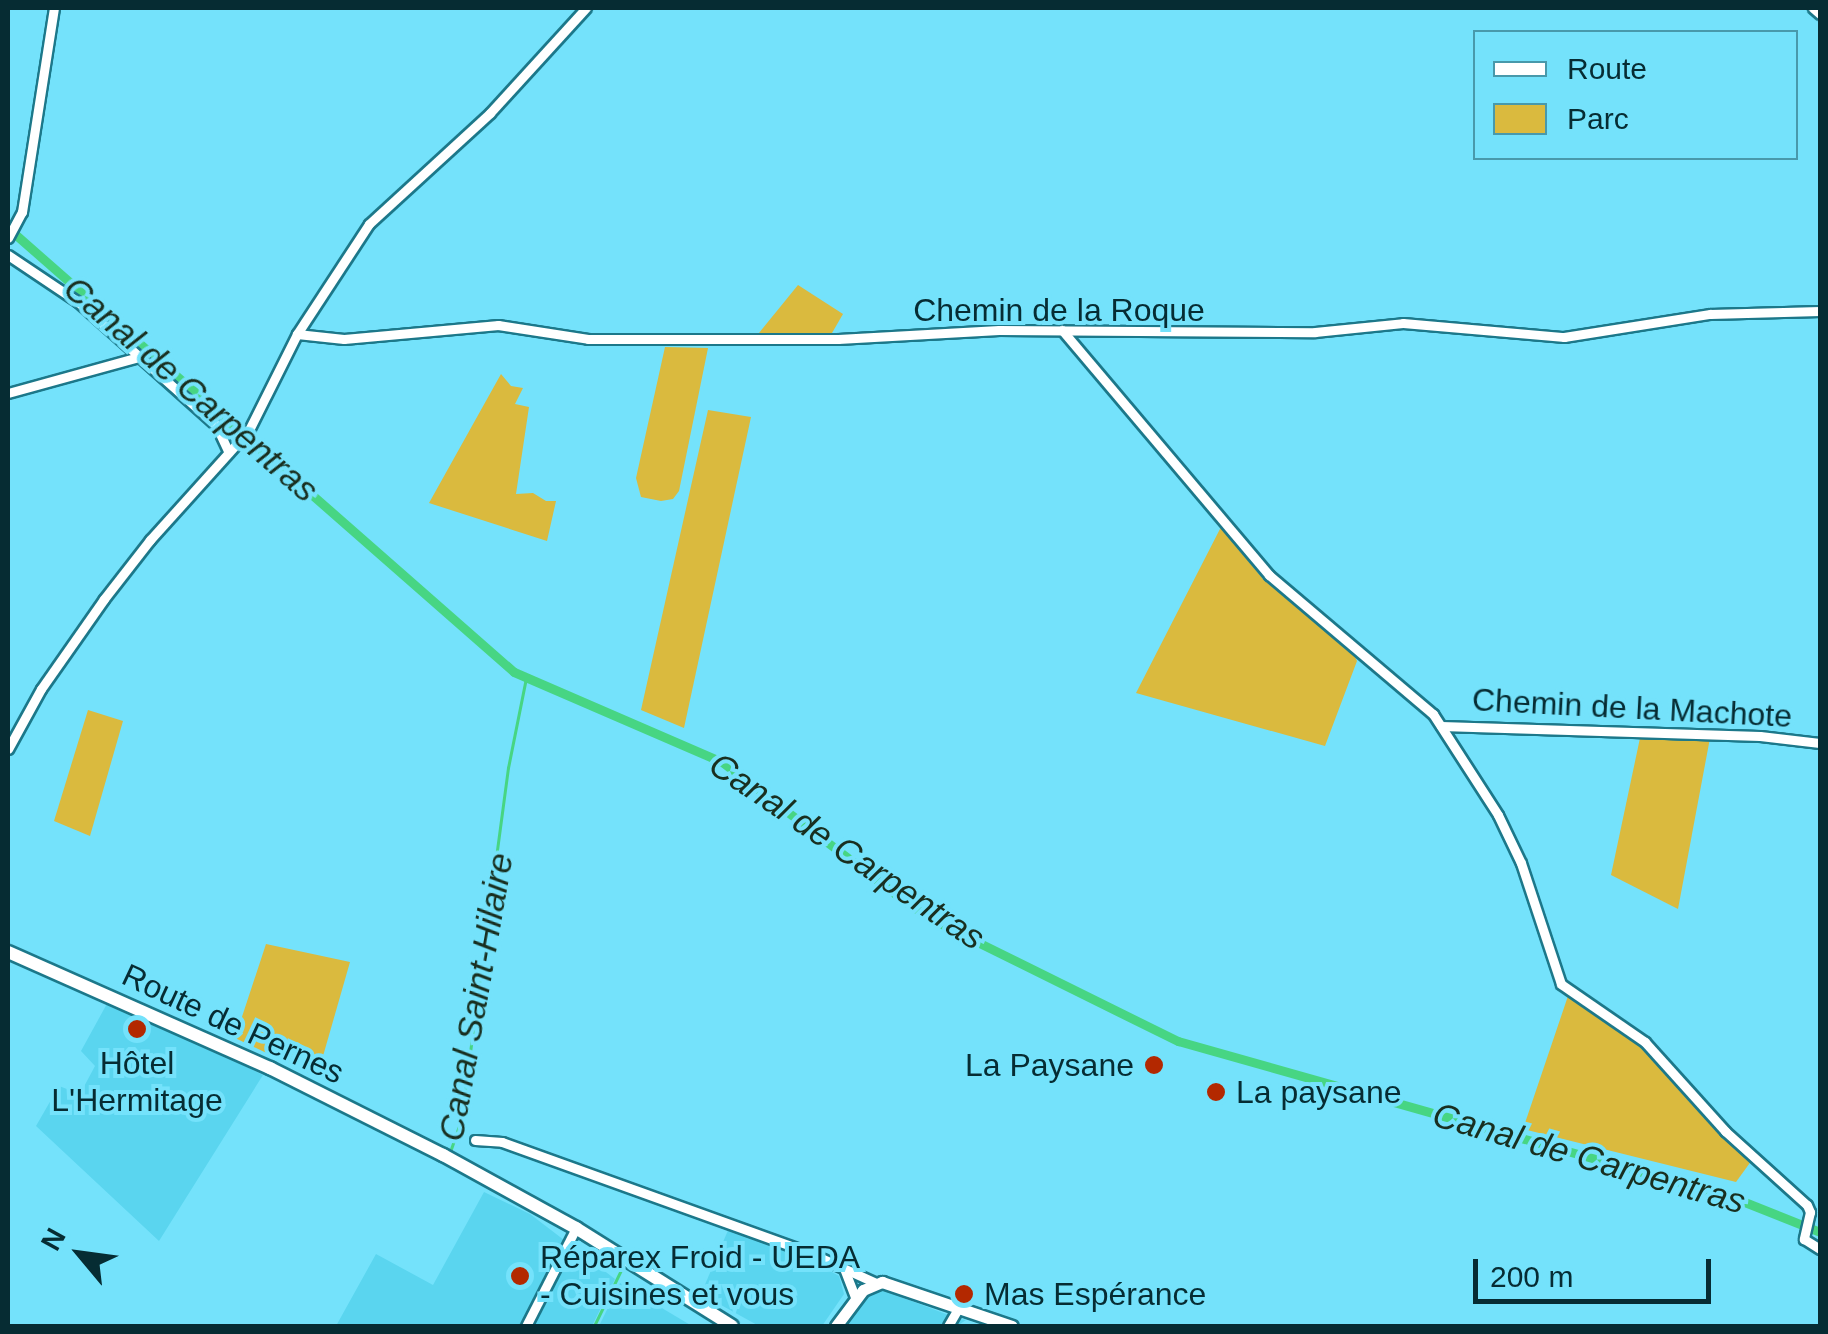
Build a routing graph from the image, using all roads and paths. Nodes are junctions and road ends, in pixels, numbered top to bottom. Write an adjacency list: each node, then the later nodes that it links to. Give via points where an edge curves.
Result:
1 (54, 8): 5 (street, via 22,212)
2 (586, 8): 9 (street, via 490,112 369,224)
3 (1812, 8): 4 (street)
4 (1820, 14)
5 (10, 234)
6 (8, 255): 10 (street, via 60,288)
7 (1820, 311): 8 (street, Chemin de la Roque, via 1710,314 1564,337 1403,323 1295,333)
8 (1062, 330): 9 (street, Chemin de la Roque, via 588,339 498,325 344,340); 13 (street, via 1270,575 1406,686)
9 (297, 334): 12 (street, via 244,437)
10 (139, 356): 11 (street); 12 (street, via 216,425)
11 (8, 394)
12 (228, 451): 15 (street, via 104,600)
13 (1441, 726): 14 (street, Chemin de la Machote); 19 (street, via 1521,863 1561,984 1645,1042 1725,1130 1807,1205 1804,1239)
14 (1820, 743)
15 (8, 749)
16 (8, 952): 18 (main road, Route de Pernes, via 183,1028 434,1150)
17 (475, 1140): 20 (street, via 502,1142)
18 (576, 1228): 25 (street); 26 (main road, Route de Pernes)
19 (1820, 1249)
20 (840, 1264): 21 (street); 22 (street)
21 (876, 1283): 22 (street); 23 (street)
22 (856, 1300): 24 (street)
23 (959, 1307): 27 (street); 28 (street)
24 (840, 1324)
25 (526, 1326)
26 (736, 1326)
27 (948, 1326)
28 (1012, 1326)

